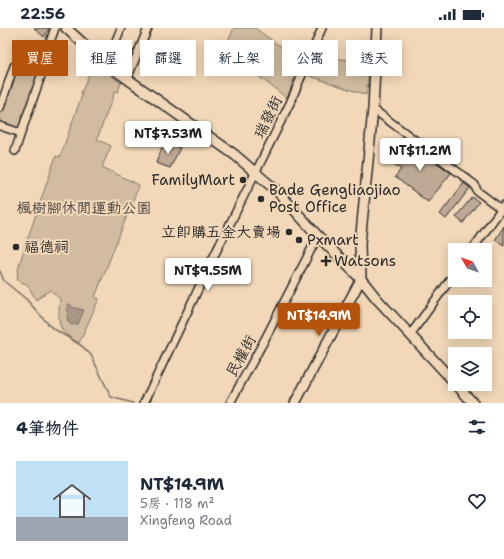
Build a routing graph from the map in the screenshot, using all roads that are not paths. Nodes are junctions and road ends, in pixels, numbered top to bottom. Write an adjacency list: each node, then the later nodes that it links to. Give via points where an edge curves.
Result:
1 (55, 28): 8 (street)
2 (66, 28): 15 (main road)
3 (121, 28): 9 (street)
4 (148, 28): 15 (street)
5 (322, 28): 21 (street, 瑞發街, via 290,103)
6 (377, 28): 10 (main road)
7 (382, 28): 11 (main road)
8 (51, 40)
9 (116, 40)
10 (377, 40)
11 (380, 40)
12 (12, 72): 16 (street)
13 (41, 76): 19 (street)
14 (375, 76): 17 (main road)
15 (127, 79): 21 (main road)
16 (0, 108)
17 (373, 109): 22 (street, via 475,185 477,191); 25 (main road, via 360,244)
18 (0, 126): 19 (street)
19 (21, 132): 20 (street)
20 (15, 151)
21 (255, 172): 23 (main road, via 278,192); 30 (street, 瑞發街)
22 (503, 208): 24 (street)
23 (318, 236): 25 (main road); 31 (street, 民權街)
24 (477, 243)
25 (361, 279): 27 (main road); 32 (main road)
26 (448, 283): 27 (street)
27 (410, 335): 28 (main road)
28 (448, 375)
29 (463, 391): 33 (main road)
30 (144, 403)
31 (230, 403)
32 (295, 403)
33 (473, 403)

